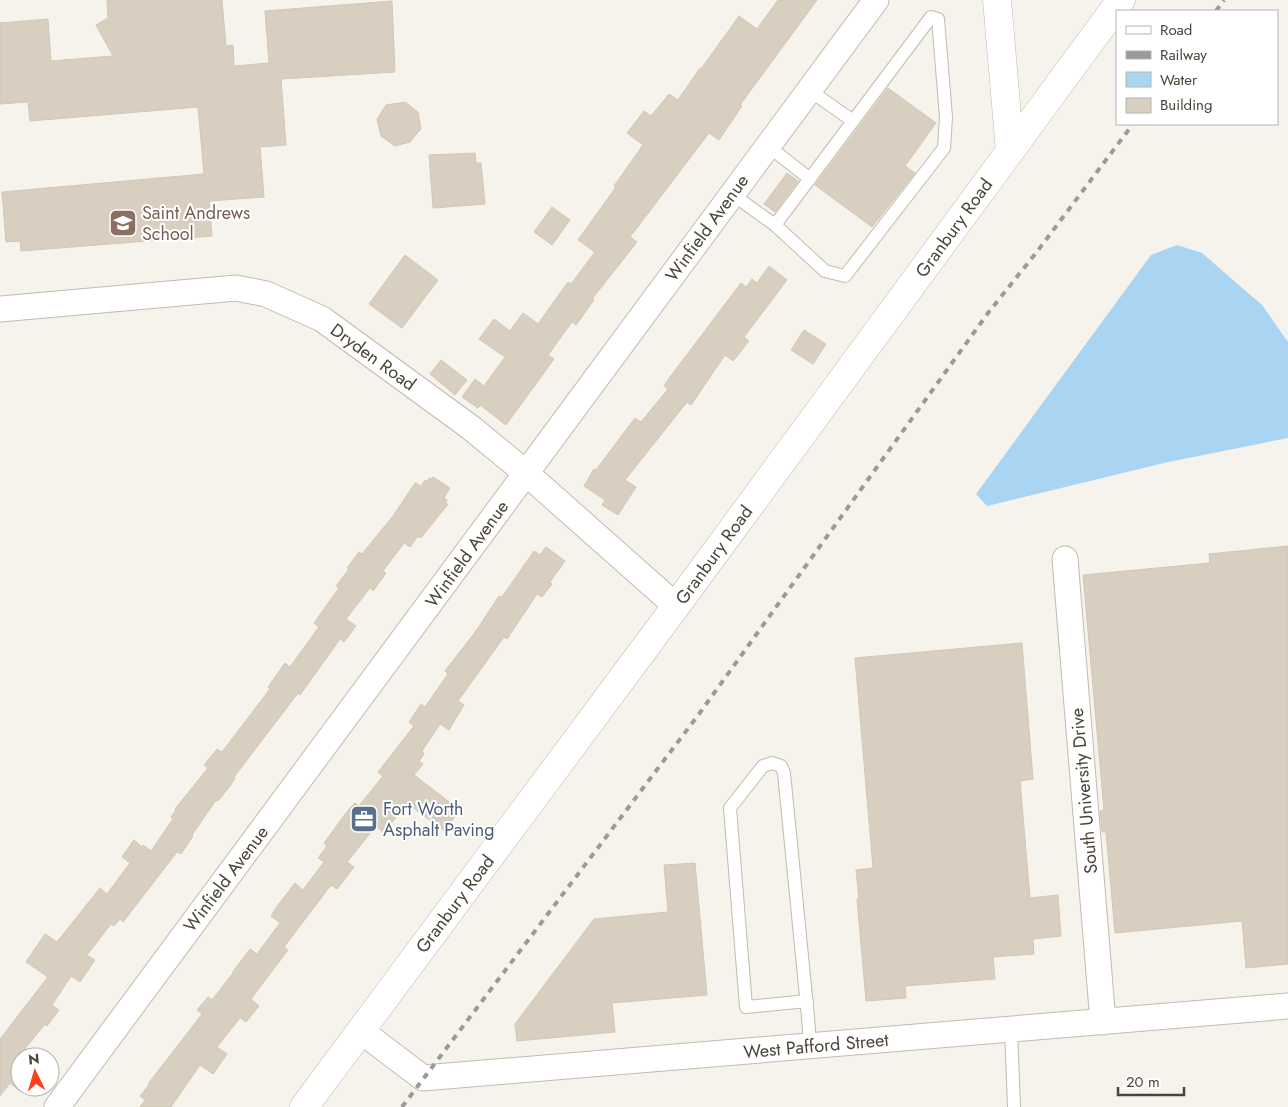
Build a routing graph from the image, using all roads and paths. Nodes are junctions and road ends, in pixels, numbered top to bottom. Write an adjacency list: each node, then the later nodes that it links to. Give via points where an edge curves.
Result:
1 (876, 0): 4 (street, Winfield Avenue)
2 (997, 0): 7 (street)
3 (1121, 0): 7 (street, Granbury Road)
4 (810, 90): 5 (lane); 6 (street, Winfield Avenue)
5 (853, 121): 8 (lane); 10 (lane, via 931,17 938,19 946,117 944,148 845,276 825,271)
6 (768, 146): 8 (lane); 9 (street, Winfield Avenue)
7 (1010, 151): 14 (street, Granbury Road)
8 (810, 179): 10 (lane)
9 (732, 194): 10 (lane); 12 (street, Winfield Avenue)
10 (775, 225)
11 (0, 310): 12 (street, Dryden Road, via 236,288 266,294 322,319 470,427)
12 (526, 473): 14 (street, Dryden Road); 21 (street, Winfield Avenue)
13 (1065, 559): 17 (street, South University Drive)
14 (676, 606): 18 (street, Granbury Road)
15 (807, 1001): 15 (lane, via 784,773 782,766 772,763 763,766 730,808 746,1007); 20 (lane)
16 (1288, 1006): 17 (street, West Pafford Street)
17 (1103, 1022): 19 (street, West Pafford Street)
18 (361, 1030): 20 (street, West Pafford Street, via 423,1078); 22 (street, Granbury Road)
19 (1011, 1030): 20 (street, West Pafford Street); 23 (lane)
20 (810, 1046)
21 (57, 1107)
22 (304, 1107)
23 (1014, 1107)

